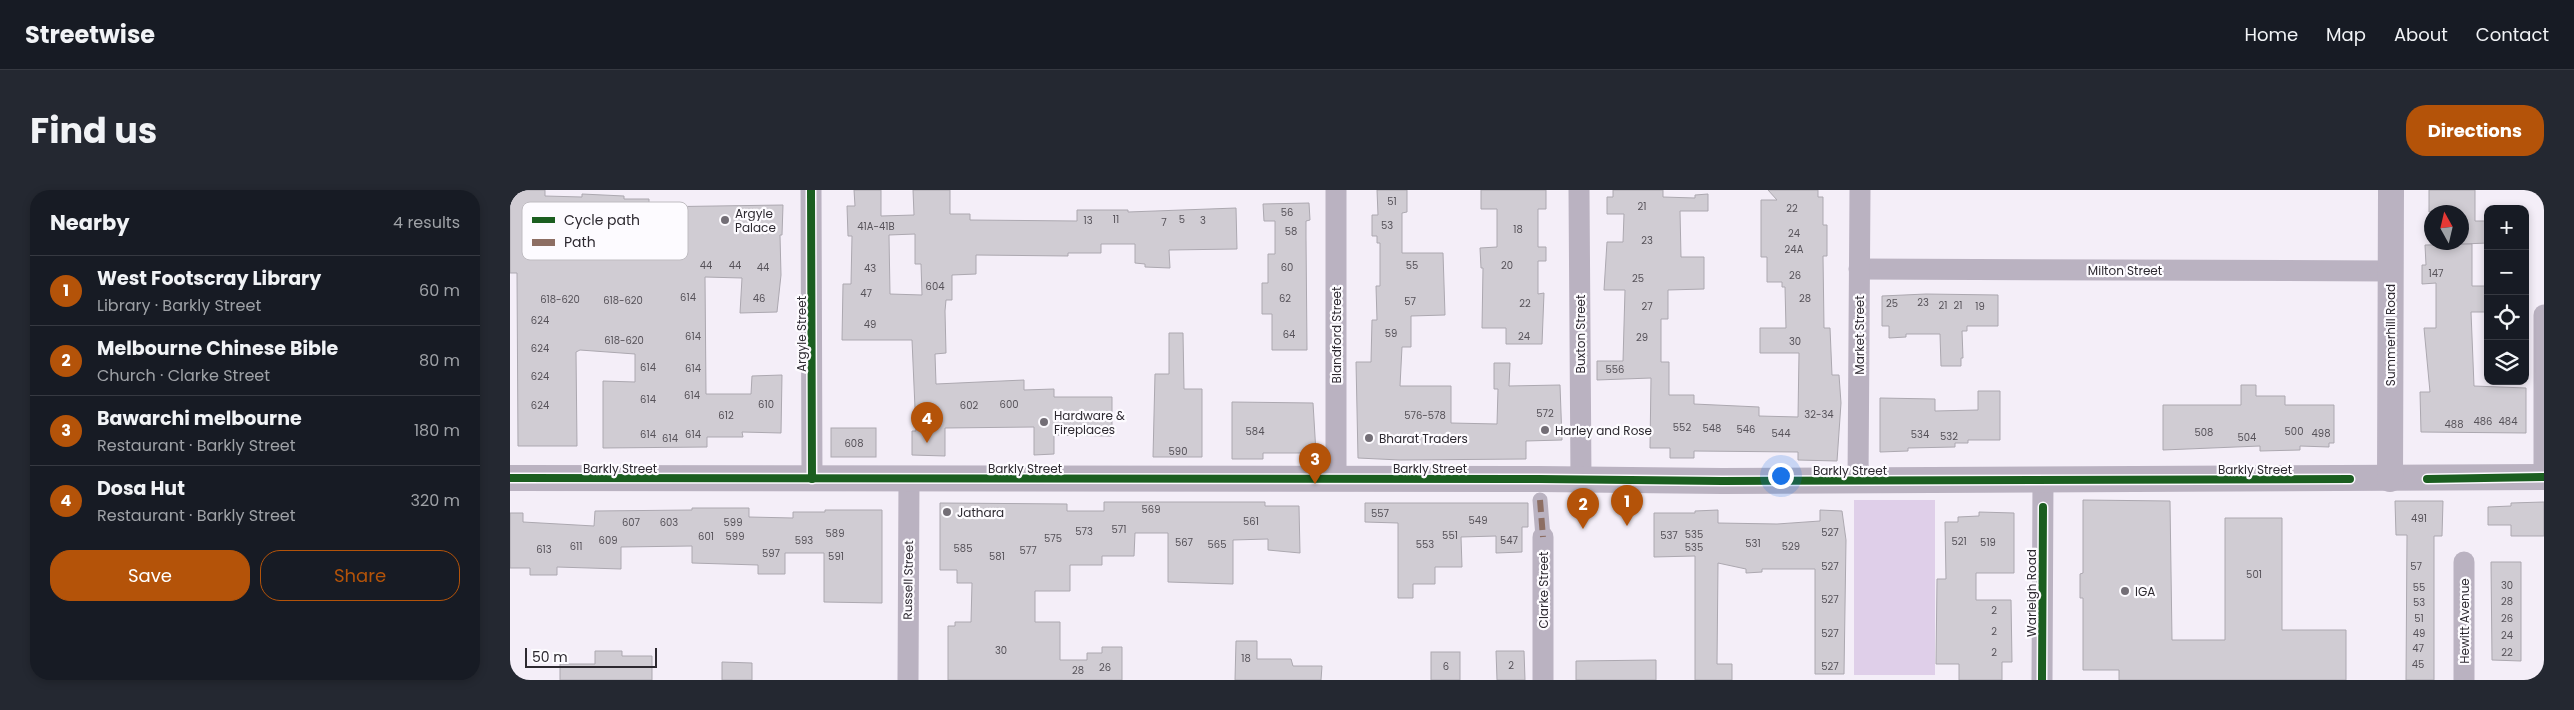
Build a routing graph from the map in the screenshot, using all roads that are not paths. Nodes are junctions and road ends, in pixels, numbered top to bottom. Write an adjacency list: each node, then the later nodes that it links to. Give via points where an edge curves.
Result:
1 (811, 190): 11 (street, Argyle Street)
2 (1336, 190): 13 (street, Blandford Street)
3 (1579, 190): 14 (street, Buxton Street)
4 (1860, 190): 6 (street, Market Street)
5 (2390, 190): 7 (street, Summerhill Road)
6 (1859, 269): 7 (street, Milton Street); 17 (street, Market Street)
7 (2390, 271): 15 (street, Summerhill Road)
8 (2544, 315): 10 (street)
9 (510, 478): 11 (street, Barkly Street)
10 (2544, 478): 15 (street, Barkly Street)
11 (812, 479): 12 (street, Barkly Street)
12 (909, 479): 13 (street, Barkly Street); 21 (street, Russell Street)
13 (1336, 479): 14 (street, Barkly Street)
14 (1581, 479): 17 (street, Barkly Street)
15 (2390, 479): 16 (street, Barkly Street)
16 (2043, 480): 17 (street, Barkly Street); 23 (street, Warleigh Road)
17 (1858, 481)
18 (1540, 500): 19 (street, Clarke Street)
19 (1543, 536): 22 (street, Clarke Street)
20 (2464, 562): 24 (street, Hewitt Avenue)
21 (908, 680)
22 (1543, 680)
23 (2042, 680)
24 (2464, 680)

